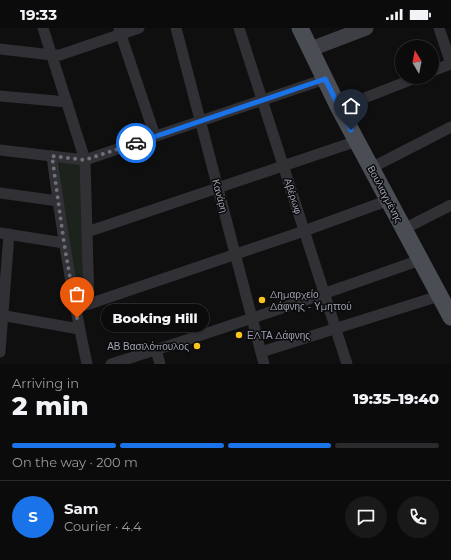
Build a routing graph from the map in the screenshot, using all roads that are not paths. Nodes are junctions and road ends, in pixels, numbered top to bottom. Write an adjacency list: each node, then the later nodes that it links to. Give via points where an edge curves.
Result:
1 (43, 28): 11 (street)
2 (139, 28): 8 (street)
3 (176, 28): 20 (street, Κανάρη)
4 (239, 28): 17 (street, Αβέρωφ)
5 (300, 28): 10 (main road, Βουλιαγμένης)
6 (366, 28): 10 (main road)
7 (439, 28): 12 (street)
8 (120, 31): 11 (street); 22 (street)
9 (0, 49): 11 (street)
10 (310, 49): 14 (main road, Βουλιαγμένης)
11 (52, 55): 18 (street)
12 (451, 64): 13 (street)
13 (439, 68)
14 (325, 79): 17 (street); 19 (main road, Βουλιαγμένης)
15 (400, 84): 19 (street)
16 (0, 96): 18 (street)
17 (262, 100): 20 (street); 27 (street, Αβέρωφ)
18 (67, 102): 26 (street)
19 (339, 108): 23 (main road, Βουλιαγμένης)
20 (201, 121): 22 (street); 29 (street, Κανάρη)
21 (451, 127): 28 (street)
22 (155, 136): 26 (street)
23 (357, 141): 27 (street); 28 (main road, Βουλιαγμένης)
24 (0, 150): 25 (street)
25 (52, 156): 26 (street); 32 (street)
26 (85, 160): 36 (street)
27 (283, 166): 29 (street); 35 (street, Αβέρωφ)
28 (372, 168): 31 (main road, Βουλιαγμένης)
29 (218, 188): 36 (street); 39 (street, Κανάρη)
30 (0, 194): 32 (street)
31 (389, 200): 34 (main road, Βουλιαγμένης); 35 (street)
32 (58, 201): 38 (street)
33 (451, 206): 34 (street)
34 (404, 228): 40 (main road, Βουλιαγμένης)
35 (304, 231): 39 (street); 41 (street, Αβέρωφ)
36 (87, 232): 42 (street)
37 (5, 234): 38 (street); 45 (street)
38 (64, 243): 44 (street)
39 (236, 254): 42 (street); 46 (street, Κανάρη)
40 (420, 260): 41 (street); 43 (main road, Βουλιαγμένης)
41 (324, 293): 46 (street); 47 (street, Αβέρωφ)
42 (89, 304): 44 (street)
43 (446, 304): 47 (street)
44 (76, 307): 48 (street)
45 (1, 315): 48 (street); 50 (street)
46 (252, 318): 49 (street); 51 (street, Κανάρη)
47 (336, 328): 51 (street); 56 (street, Αβέρωφ)
48 (79, 329): 52 (street)
49 (156, 350): 53 (street); 54 (street)
50 (0, 352)
51 (261, 352): 55 (street, Κανάρη)
52 (86, 364)
53 (111, 364)
54 (160, 364)
55 (264, 364)
56 (348, 364)

